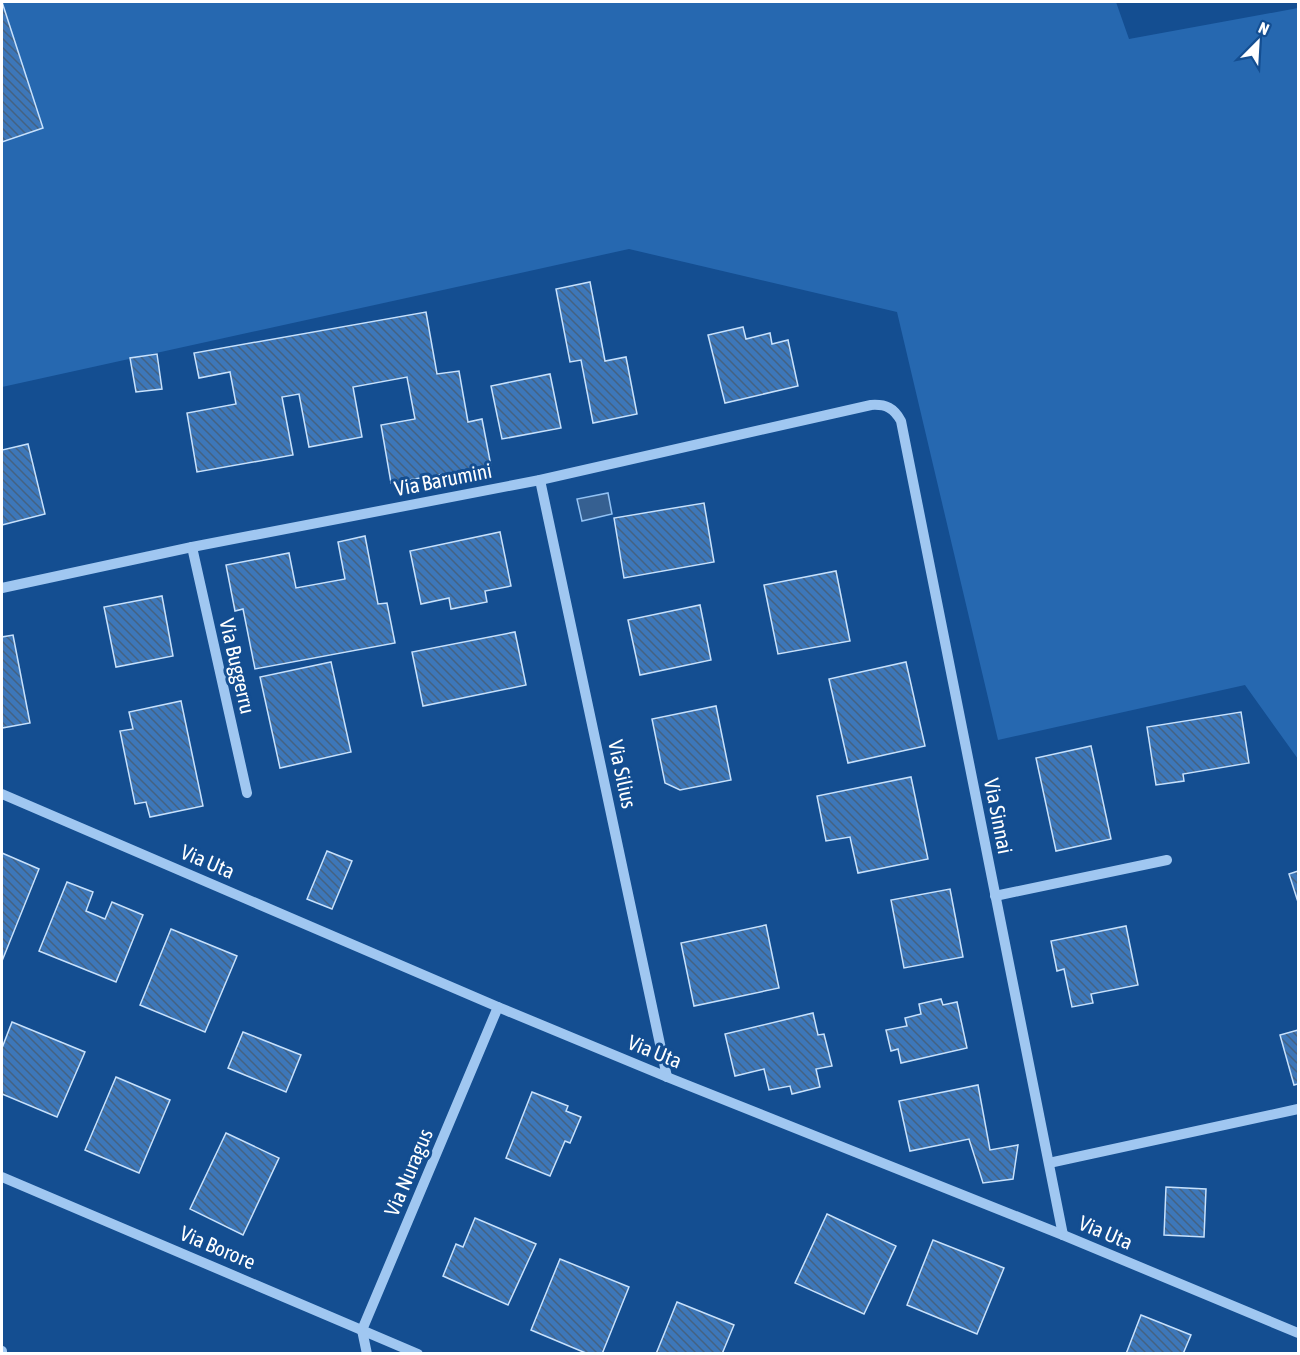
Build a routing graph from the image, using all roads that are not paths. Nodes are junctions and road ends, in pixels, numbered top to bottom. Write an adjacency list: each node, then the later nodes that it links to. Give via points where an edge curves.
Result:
1 (890, 407): 2 (street, Via Barumini, via 871,405); 8 (street, Via Sinnai, via 901,421)
2 (540, 480): 3 (street, Via Barumini); 10 (street, Via Silius)
3 (192, 547): 4 (street, Via Barumini); 5 (street, Via Buggerru)
4 (2, 588)
5 (247, 793)
6 (2, 794): 9 (street, Via Uta)
7 (1167, 860): 8 (street)
8 (995, 896): 12 (street, Via Sinnai)
9 (498, 1007): 10 (street, Via Uta); 15 (street, Via Nuragus)
10 (667, 1077): 14 (street, Via Uta)
11 (1299, 1109): 12 (street)
12 (1049, 1163): 14 (street, Via Sinnai)
13 (2, 1177): 15 (street, Via Borore)
14 (1063, 1235): 16 (street, Via Uta)
15 (362, 1330): 17 (street); 18 (street, Via Borore)
16 (1299, 1333)
17 (367, 1353)
18 (418, 1353)

